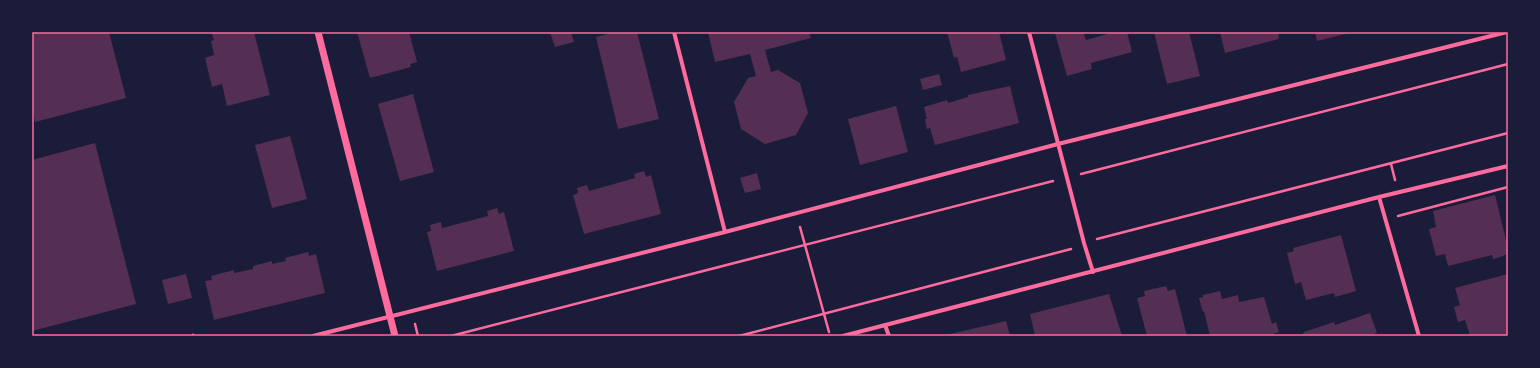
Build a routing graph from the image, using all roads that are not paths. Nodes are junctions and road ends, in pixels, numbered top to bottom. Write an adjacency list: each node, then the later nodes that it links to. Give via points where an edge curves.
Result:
1 (318, 32): 10 (street)
2 (674, 32): 8 (street)
3 (1029, 32): 5 (street)
4 (1507, 32): 5 (street)
5 (1058, 144): 8 (street); 9 (street)
6 (1508, 166): 7 (street)
7 (1379, 197): 9 (street); 16 (street)
8 (725, 232): 10 (street)
9 (1093, 272): 11 (street)
10 (390, 317): 12 (street); 13 (street)
11 (885, 325): 14 (street); 15 (street)
12 (314, 336)
13 (395, 336)
14 (843, 336)
15 (889, 336)
16 (1419, 336)

